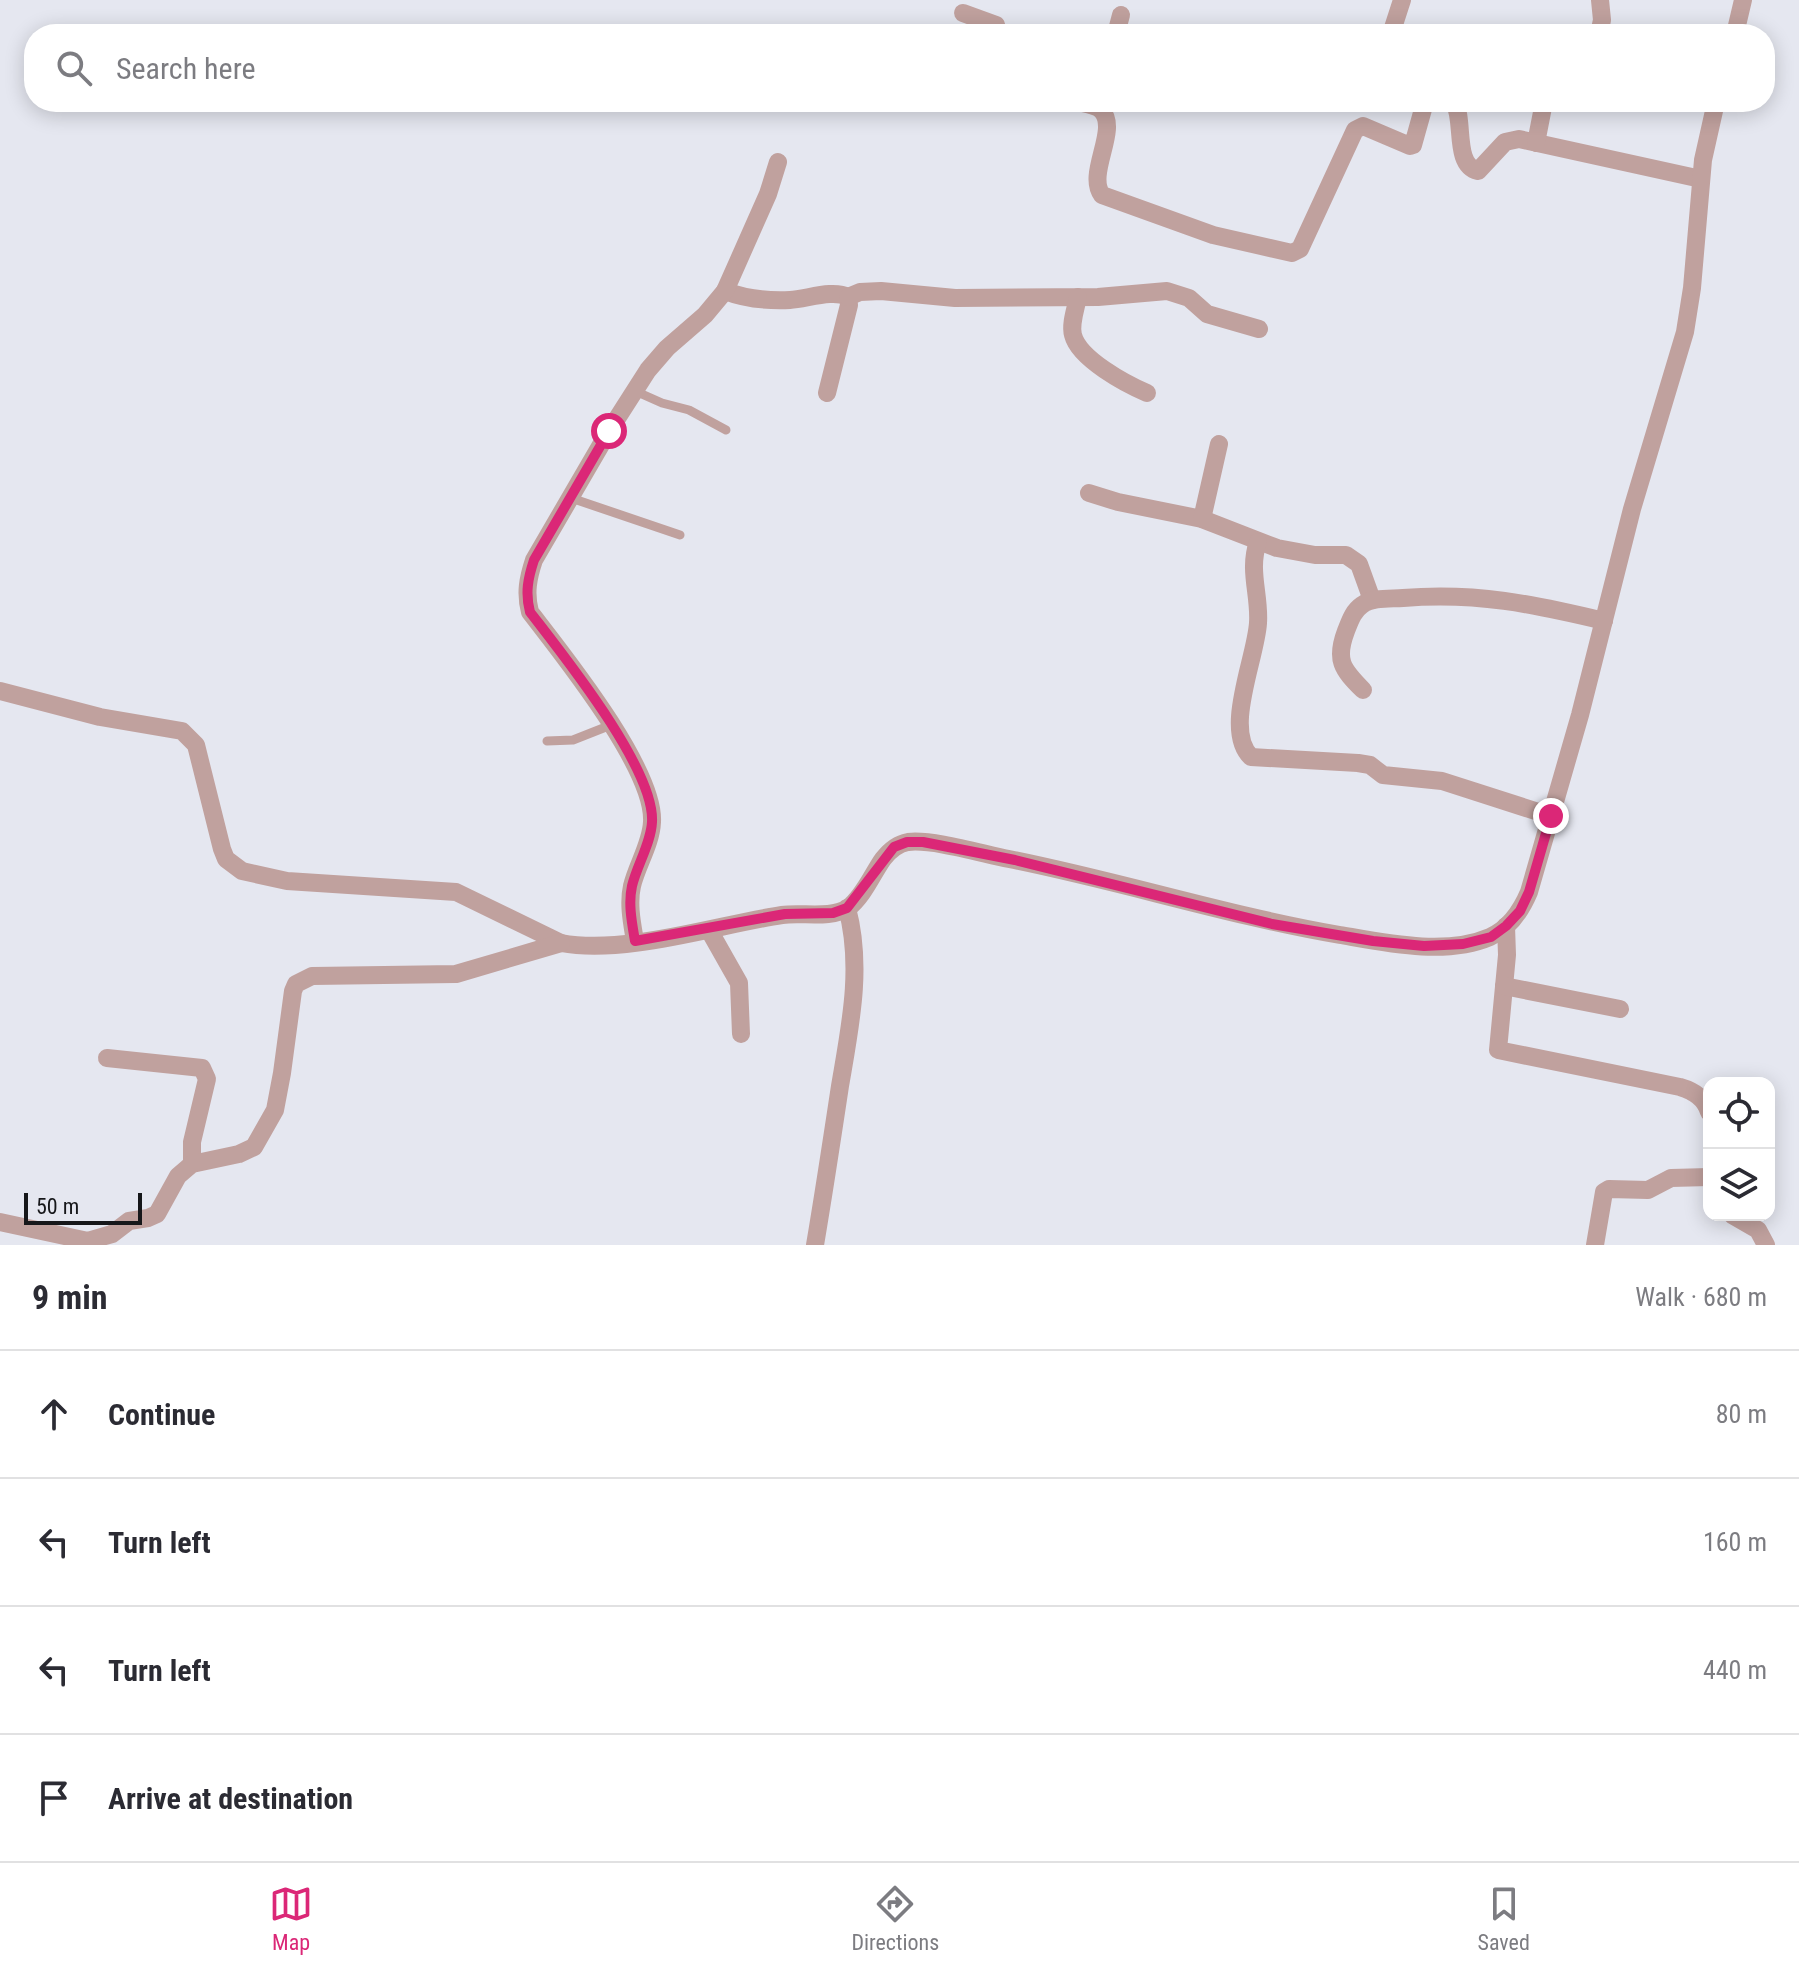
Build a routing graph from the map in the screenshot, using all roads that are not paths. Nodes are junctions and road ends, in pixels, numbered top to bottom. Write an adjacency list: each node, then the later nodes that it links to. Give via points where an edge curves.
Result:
1 (1402, 0): 8 (street)
2 (1600, 0): 9 (street)
3 (1743, 0): 10 (street)
4 (963, 13): 6 (street)
5 (1121, 15): 7 (street)
6 (993, 24)
7 (1119, 24)
8 (1394, 24)
9 (1601, 24)
10 (1737, 24)
11 (1104, 112): 12 (street, via 1107,125 1097,179 1102,195 1213,235 1292,253 1300,249 1355,130 1363,126 1410,146)
12 (1422, 112)
13 (1459, 112): 16 (street, via 1462,152 1472,170 1478,171 1505,142)
14 (1542, 112): 16 (street)
15 (1714, 112): 18 (street)
16 (1536, 143): 18 (street)
17 (778, 162): 19 (street)
18 (1701, 179): 34 (street, via 1685,332)
19 (725, 291): 20 (street, via 771,300); 23 (street, via 667,348)
20 (848, 297): 21 (street, via 881,291 955,298); 24 (street)
21 (1078, 297): 22 (street, via 1167,291 1189,298 1207,314); 25 (street, via 1075,342 1096,364)
22 (1259, 329)
23 (635, 391): 26 (lane); 29 (street)
24 (827, 393)
25 (1147, 393)
26 (726, 430)
27 (1219, 444): 30 (street)
28 (1089, 493): 30 (street)
29 (571, 498): 31 (lane); 37 (street, via 534,560 527,601)
30 (1202, 519): 32 (street)
31 (680, 535)
32 (1258, 542): 33 (street, via 1296,553 1354,559); 39 (street, via 1253,570 1258,624 1240,736 1251,757 1370,765 1383,775 1442,781)
33 (1372, 600): 34 (street, via 1480,596); 35 (street, via 1352,615 1341,655 1342,666)
34 (1604, 621): 39 (street)
35 (1363, 690)
36 (0, 691): 44 (street, via 190,736 222,849 242,871 287,881 456,892)
37 (611, 725): 38 (lane, via 573,740); 43 (street, via 643,781 652,818 631,888)
38 (547, 741)
39 (1551, 816): 41 (street, via 1529,892)
40 (847, 908): 41 (street, via 894,847 923,842 1272,924 1373,941 1463,944 1491,937); 42 (street); 55 (street, via 856,973)
41 (1506, 926): 45 (street)
42 (709, 930): 43 (street); 47 (street, via 739,983)
43 (635, 941): 44 (street)
44 (561, 943): 50 (street, via 456,974 304,978 293,991 271,1120 247,1152)
45 (1504, 986): 46 (street); 49 (street, via 1498,1050 1680,1087)
46 (1620, 1009)
47 (741, 1034)
48 (107, 1058): 50 (street, via 202,1068 207,1079)
49 (1703, 1102)
50 (192, 1164): 54 (street, via 178,1176 157,1214 129,1221)
51 (1703, 1177): 56 (street, via 1671,1178 1648,1190 1604,1192)
52 (1742, 1221): 57 (street, via 1758,1230)
53 (0, 1222): 54 (street)
54 (88, 1243)
55 (815, 1245)
56 (1595, 1245)
57 (1766, 1245)

